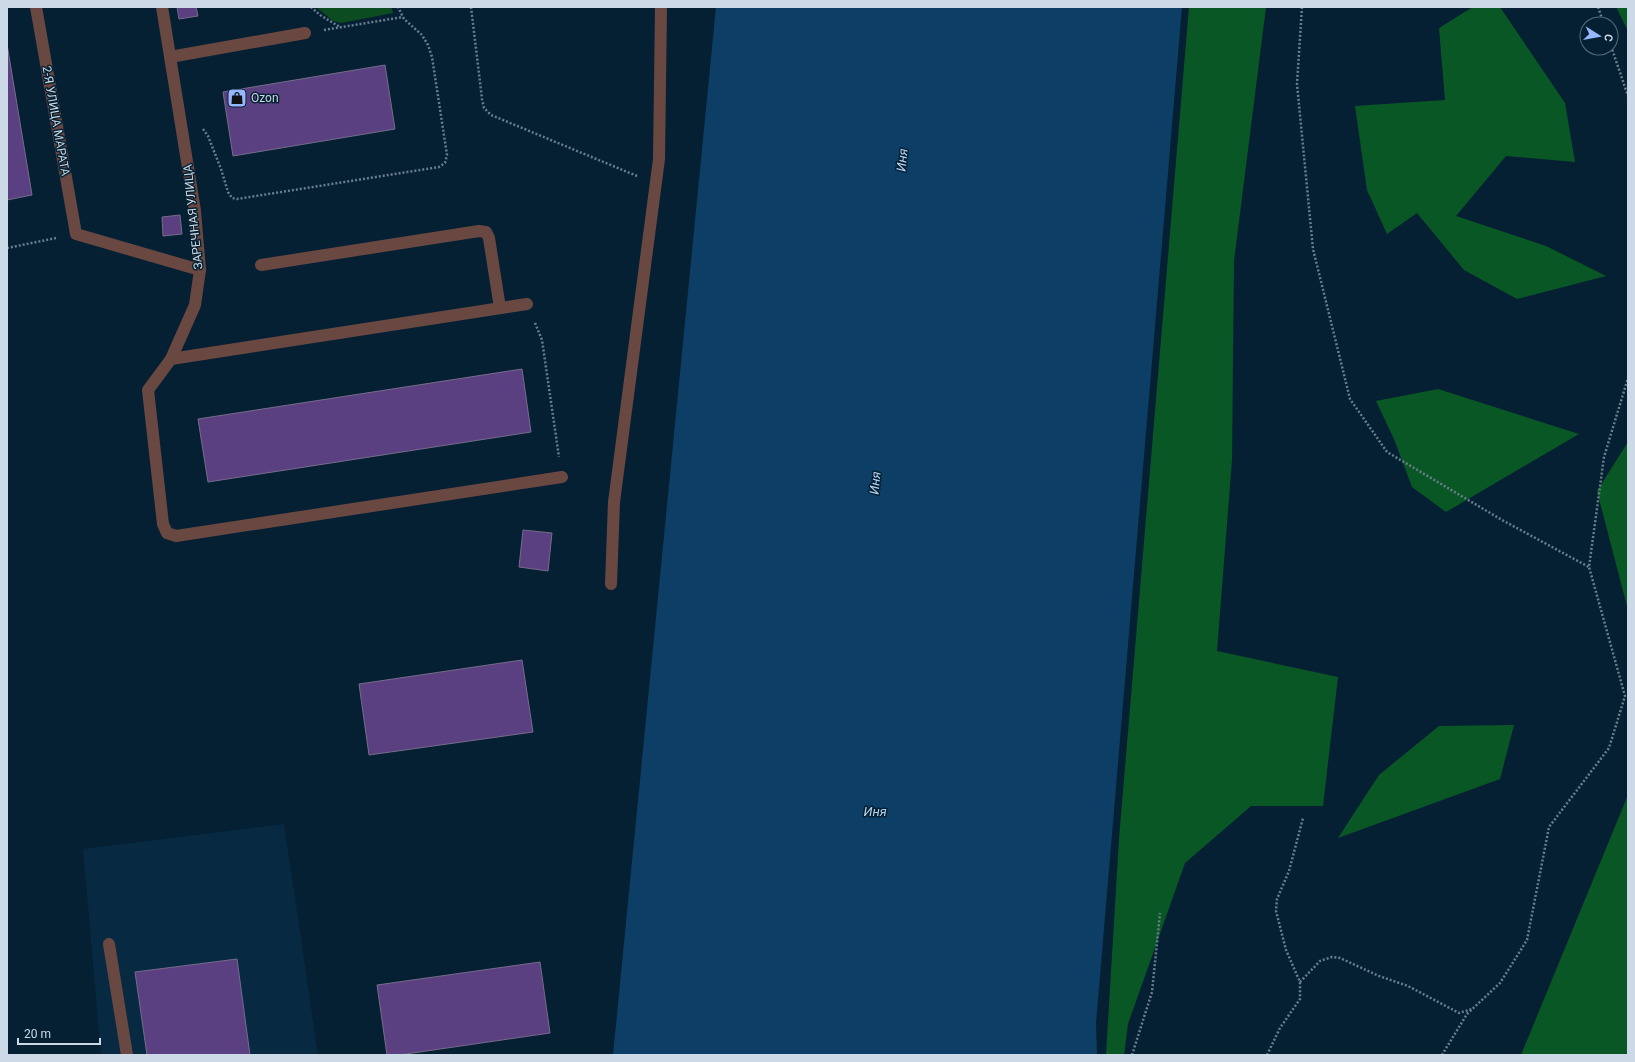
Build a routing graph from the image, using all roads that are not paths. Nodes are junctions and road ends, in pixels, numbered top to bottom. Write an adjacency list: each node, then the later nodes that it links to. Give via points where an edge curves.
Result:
1 (36, 7): 7 (street, 2-Я УЛИЦА МАРАТА, via 76,234)
2 (162, 7): 5 (street, ЗАРЕЧНАЯ УЛИЦА)
3 (661, 7): 12 (street, via 659,158 614,502)
4 (305, 34): 5 (street)
5 (170, 56): 7 (street, ЗАРЕЧНАЯ УЛИЦА, via 195,211)
6 (261, 264): 9 (street, via 486,232)
7 (200, 270): 10 (street, ЗАРЕЧНАЯ УЛИЦА, via 195,305)
8 (527, 304): 9 (street)
9 (500, 308): 10 (street)
10 (171, 359): 11 (street, ЗАРЕЧНАЯ УЛИЦА, via 148,390 163,524 168,533 176,536)
11 (562, 477)
12 (611, 584)
13 (110, 944): 14 (street)
14 (127, 1055)

